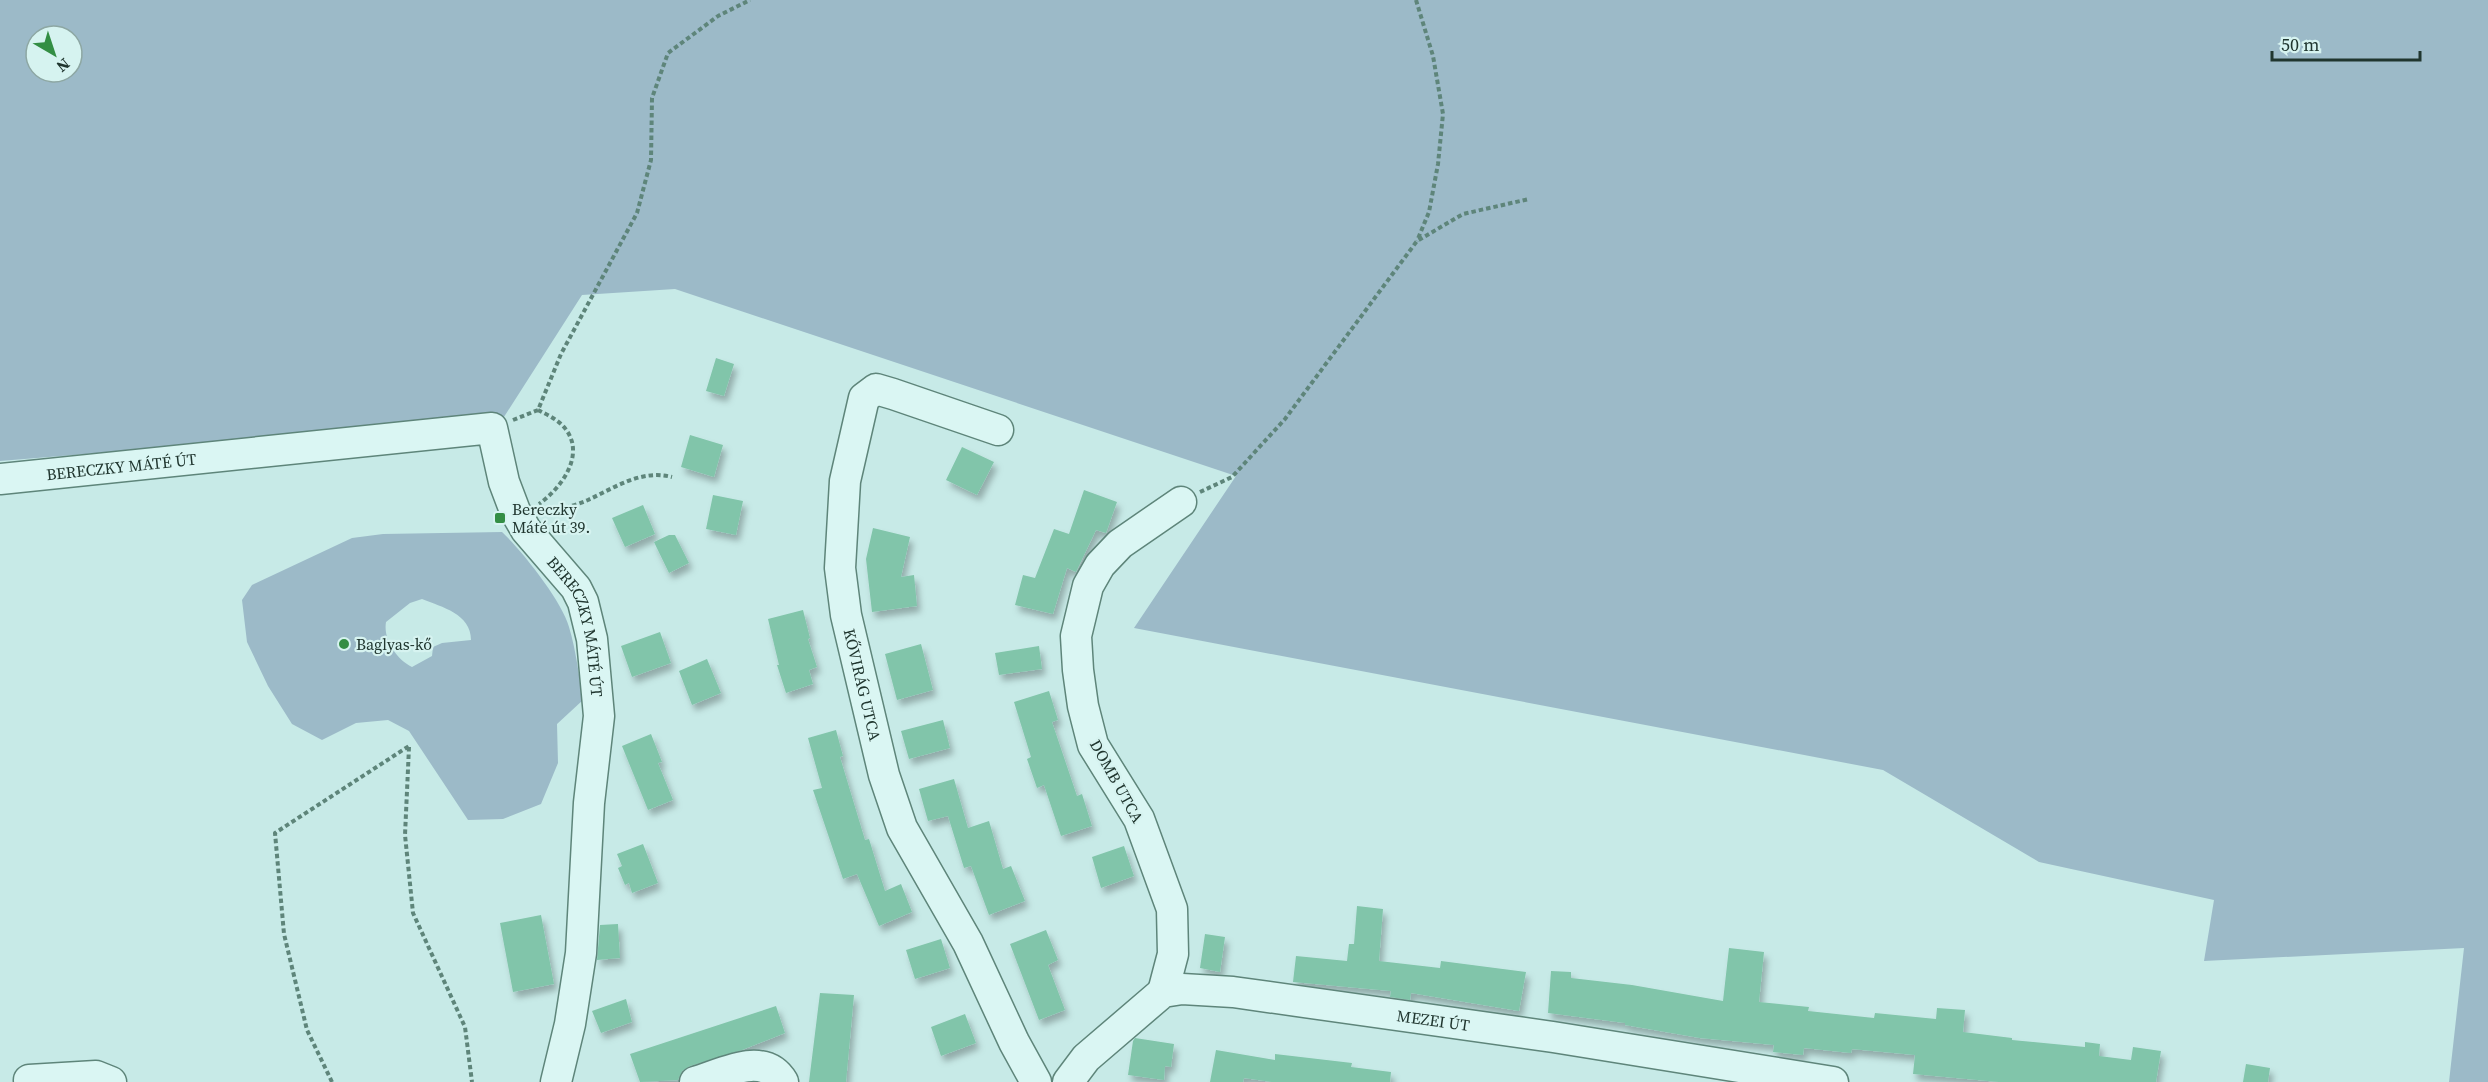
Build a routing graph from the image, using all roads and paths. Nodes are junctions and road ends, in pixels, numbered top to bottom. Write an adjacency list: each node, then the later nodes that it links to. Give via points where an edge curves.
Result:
1 (750, 0): 5 (path, via 718,16 668,53 652,98 651,160 637,213 561,354)
2 (1416, 0): 4 (path, via 1433,56 1443,114 1429,212)
3 (1529, 199): 4 (path, via 1463,214)
4 (1418, 241): 10 (path, via 1285,419 1248,461 1232,477)
5 (538, 410): 6 (path); 11 (path, via 562,425 571,438 571,467 546,499)
6 (492, 428): 9 (street, BERECZKY MÁTÉ ÚT); 11 (street, BERECZKY MÁTÉ ÚT, via 504,482)
7 (998, 430): 20 (street, KŐVIRÁG UTCA, via 893,394 876,389 870,392 864,398 845,481 840,568 846,615 884,775 902,828 968,943)
8 (672, 477): 11 (path, via 645,475 585,501)
9 (0, 479)
10 (1181, 502): 12 (street, DOMB UTCA, via 1120,544 1100,565 1088,586 1076,636 1083,706 1094,745 1139,819 1172,909 1173,954)
11 (518, 517): 17 (street, BERECZKY MÁTÉ ÚT, via 583,602 592,639 599,716 589,803 581,953)
12 (1163, 992): 21 (street, via 1093,1051); 22 (street, MEZEI ÚT, via 1233,992)
13 (29, 1080): 14 (street, via 96,1076)
14 (111, 1082)
15 (332, 1082): 16 (path, via 307,1030 287,945 275,832 409,746 405,835 413,913 465,1027)
16 (472, 1082)
17 (556, 1082)
18 (695, 1082): 19 (street, via 748,1065 762,1065)
19 (783, 1082)
20 (1036, 1082)
21 (1068, 1082)
22 (1833, 1082)

